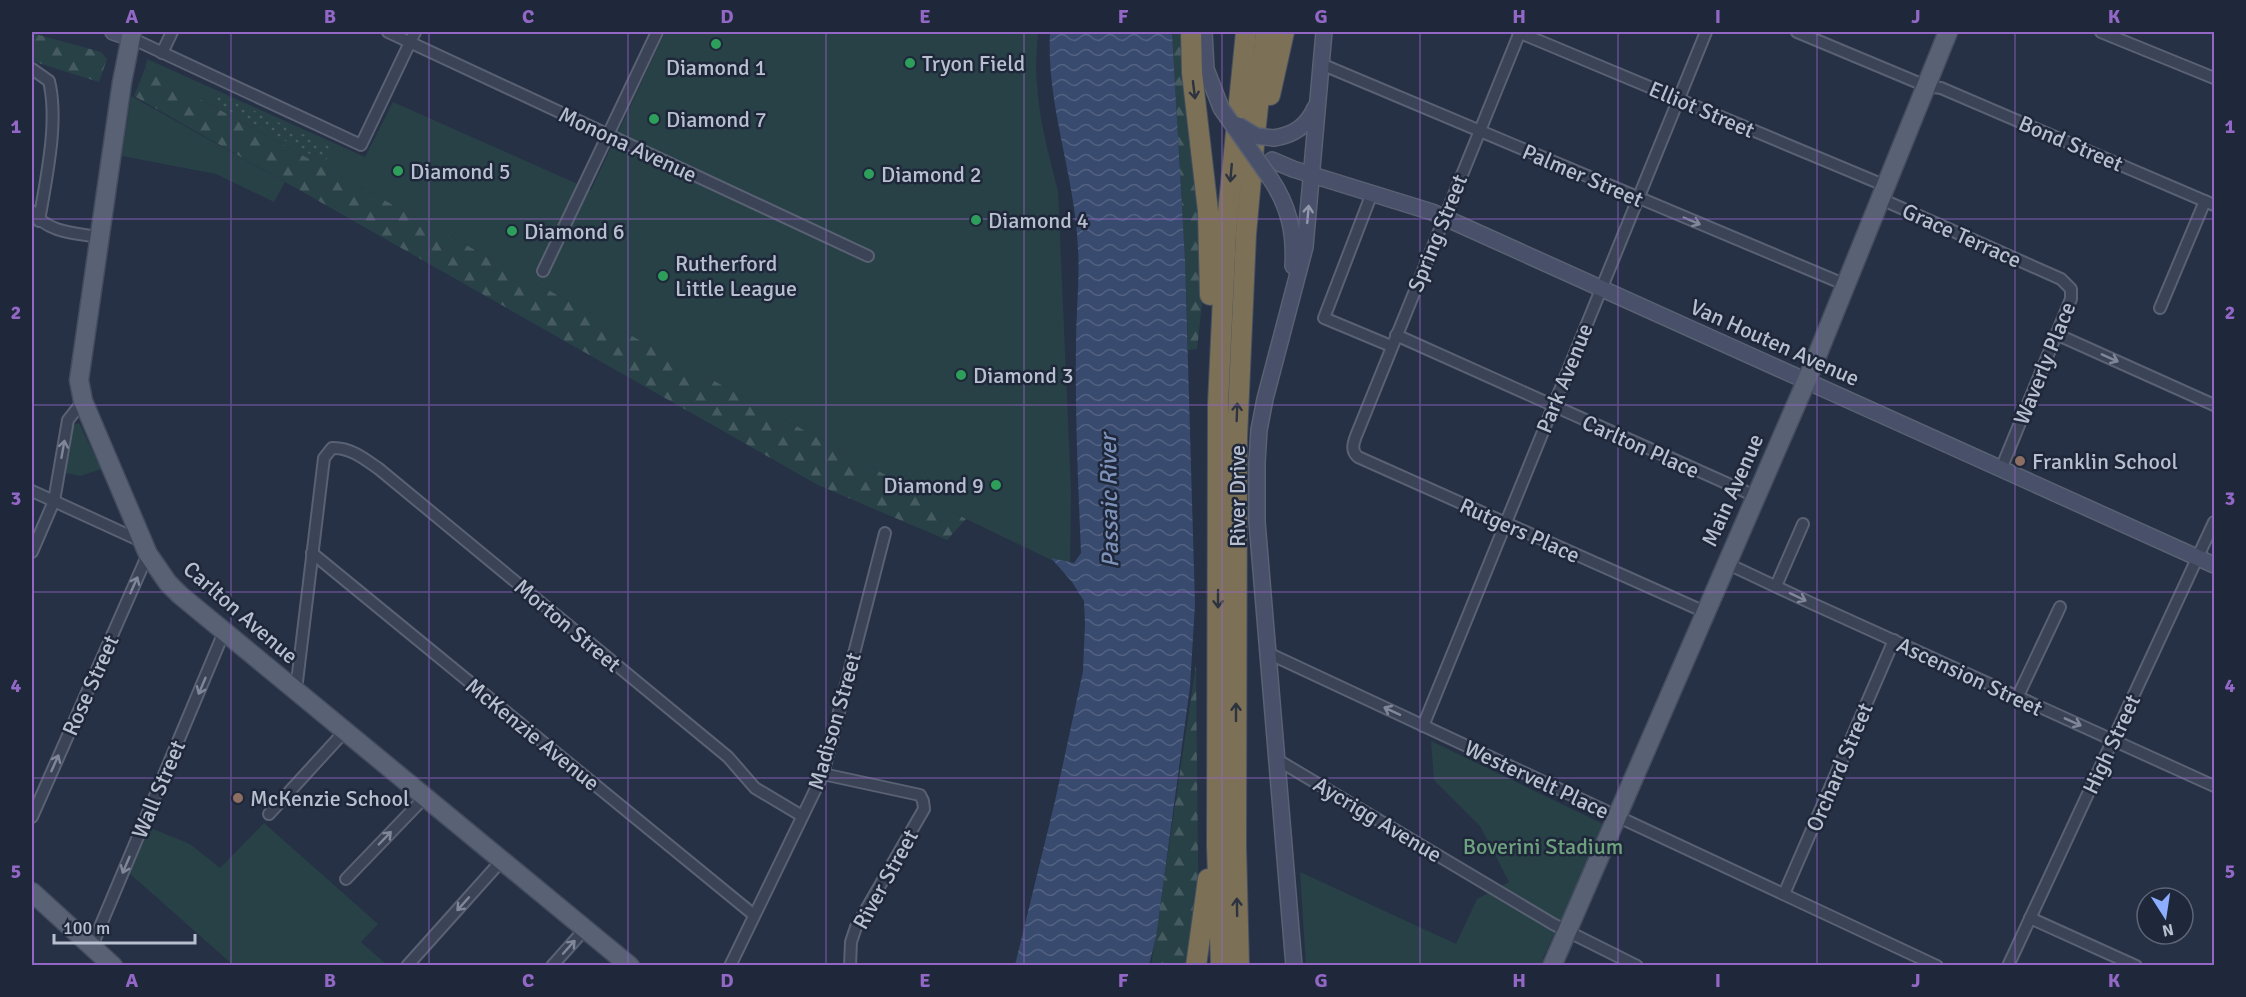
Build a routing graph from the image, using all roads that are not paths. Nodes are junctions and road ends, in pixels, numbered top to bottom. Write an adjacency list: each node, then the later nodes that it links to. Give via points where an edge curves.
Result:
1 (113, 32): 16 (main road)
2 (172, 32): 18 (street)
3 (388, 32): 17 (street, Monona Avenue)
4 (657, 32): 27 (street)
5 (1191, 32): 62 (highway, one-way to 62, via 1209,235 1208,408)
6 (1204, 32): 25 (main road, via 1206,69)
7 (1246, 32): 62 (highway, one-way to 62, via 1223,267)
8 (1266, 32): 33 (highway)
9 (1284, 32): 33 (highway)
10 (1324, 32): 19 (main road, River Drive)
11 (1519, 32): 24 (street, Elliot Street); 26 (street, Spring Street)
12 (1706, 32): 24 (street, Park Avenue)
13 (1797, 32): 22 (street, Bond Street)
14 (1948, 32): 22 (main road, Main Avenue)
15 (2101, 32): 21 (street)
16 (132, 35): 18 (street); 38 (main road, Carlton Avenue)
17 (413, 37): 18 (street, via 361,146); 27 (street, Monona Avenue)
18 (162, 52)
19 (1321, 64): 23 (main road, River Drive); 26 (street, Palmer Street)
20 (32, 69): 37 (street, via 49,81 52,94 50,153)
21 (2214, 78)
22 (1926, 86): 30 (main road, Main Avenue); 34 (street, Bond Street, via 1941,88)
23 (1318, 96): 25 (main road, bridge, via 1306,123 1292,134 1274,138 1246,132); 29 (main road, River Drive)
24 (1679, 99): 30 (street, Elliot Street); 32 (street, Park Avenue)
25 (1221, 108): 28 (main road, bridge)
26 (1479, 131): 32 (street, Palmer Street); 36 (street, Spring Street)
27 (606, 135): 39 (street, Monona Avenue); 40 (street)
28 (1241, 136): 29 (main road, Van Houten Avenue, bridge, via 1272,160); 44 (main road, bridge, via 1283,198 1291,221)
29 (1311, 175): 31 (main road, Van Houten Avenue); 44 (main road, River Drive, one-way to 29, via 1305,247)
30 (1883, 192): 41 (street, Grace Terrace); 42 (main road, Main Avenue)
31 (1372, 193): 36 (main road, Van Houten Avenue); 48 (street, via 1324,318)
32 (1638, 198): 42 (street, Palmer Street, one-way to 42); 43 (street, Park Avenue)
33 (1249, 201): 106 (highway, one-way to 33, via 1236,474)
34 (2210, 203): 45 (street)
35 (32, 211): 37 (street)
36 (1444, 218): 43 (main road, Van Houten Avenue); 47 (street, Spring Street)
37 (39, 220): 38 (street, via 63,231)
38 (99, 237): 50 (main road, Carlton Avenue, via 79,380)
39 (868, 256)
40 (543, 271)
41 (2043, 271): 46 (street, Waverly Place, via 2072,289)
42 (1846, 285): 49 (main road, Main Avenue)
43 (1601, 289): 49 (main road, Van Houten Avenue); 52 (street, Park Avenue)
44 (1292, 291): 74 (main road, River Drive, via 1264,399 1257,462 1257,522)
45 (2160, 308)
46 (2056, 334): 51 (street, one-way to 51); 54 (street, Waverly Place)
47 (1396, 335): 48 (street, Spring Street); 52 (street, Carlton Place)
48 (1391, 346): 53 (street, Spring Street)
49 (1806, 381): 54 (main road, Van Houten Avenue); 56 (main road, Main Avenue)
50 (82, 401): 57 (street, one-way to 50, via 68,420); 63 (main road, Carlton Avenue)
51 (2214, 405)
52 (1553, 406): 56 (street, Carlton Place); 59 (street, Park Avenue)
53 (1356, 436): 59 (street, Rutgers Place, via 1352,444 1358,457)
54 (2001, 469): 66 (main road, Van Houten Avenue)
55 (32, 490): 57 (street)
56 (1755, 496): 67 (main road, Main Avenue)
57 (54, 501): 63 (street); 64 (street)
58 (2214, 522): 66 (street, High Street)
59 (1505, 524): 71 (street, Rutgers Place); 77 (street, Park Avenue)
60 (1803, 524): 69 (street)
61 (885, 532): 81 (street, Madison Street)
62 (1218, 541): 84 (highway, one-way to 84)
63 (146, 548): 72 (main road, Carlton Avenue, via 168,583); 88 (street, Rose Street, one-way to 63)
64 (32, 552)
65 (312, 553): 75 (street); 87 (street, Morton Street, via 324,458 332,448 346,449 379,469 728,758 755,788); 93 (street, McKenzie Avenue)
66 (2198, 558): 68 (main road, Van Houten Avenue); 79 (street, High Street)
67 (1726, 563): 69 (street, Ascension Street); 71 (main road, Main Avenue)
68 (2214, 565)
69 (1776, 586): 73 (street, Ascension Street, one-way to 73)
70 (2060, 607): 76 (street)
71 (1705, 612): 86 (main road, Main Avenue)
72 (224, 632): 75 (main road, Carlton Avenue); 97 (street, Wall Street, one-way to 97)
73 (1893, 640): 76 (street, Ascension Street); 92 (street, Orchard Street)
74 (1268, 653): 77 (street, Westervelt Place, one-way to 74); 80 (main road, River Drive)
75 (296, 690): 78 (main road, Carlton Avenue)
76 (2017, 698): 79 (street, Ascension Street, one-way to 79)
77 (1423, 726): 86 (street, Westervelt Place)
78 (345, 731): 83 (main road, Carlton Avenue); 85 (street)
79 (2113, 740): 82 (street, Ascension Street); 94 (street, High Street)
80 (1276, 759): 96 (street, Aycrigg Avenue); 107 (main road, River Drive)
81 (823, 774): 87 (street, Madison Street); 103 (street, River Street, via 920,795 923,801 924,809 856,927 850,942)
82 (2214, 786)
83 (425, 797): 89 (main road, Carlton Avenue); 90 (street, one-way to 83)
84 (1218, 811): 104 (highway); 105 (highway)
85 (269, 814)
86 (1617, 815): 92 (street, Westervelt Place); 96 (main road, Main Avenue)
87 (802, 816): 93 (street, Madison Street)
88 (32, 817)
89 (502, 860): 95 (main road, Carlton Avenue); 99 (street, one-way to 99)
90 (346, 879)
91 (32, 892): 97 (main road)
92 (1784, 894): 110 (street, Westervelt Place)
93 (754, 915): 102 (street, Madison Street)
94 (2030, 918): 111 (street, High Street); 112 (street)
95 (585, 929): 100 (street, one-way to 95); 101 (main road, Carlton Avenue)
96 (1566, 932): 108 (main road, Main Avenue); 109 (street, Aycrigg Avenue)
97 (92, 946): 98 (main road)
98 (113, 966)
99 (407, 966)
100 (552, 966)
101 (630, 966)
102 (730, 966)
103 (850, 966)
104 (1196, 966)
105 (1221, 966)
106 (1239, 966)
107 (1294, 966)
108 (1552, 966)
109 (1637, 966)
110 (1937, 966)
111 (2008, 966)
112 (2136, 966)

